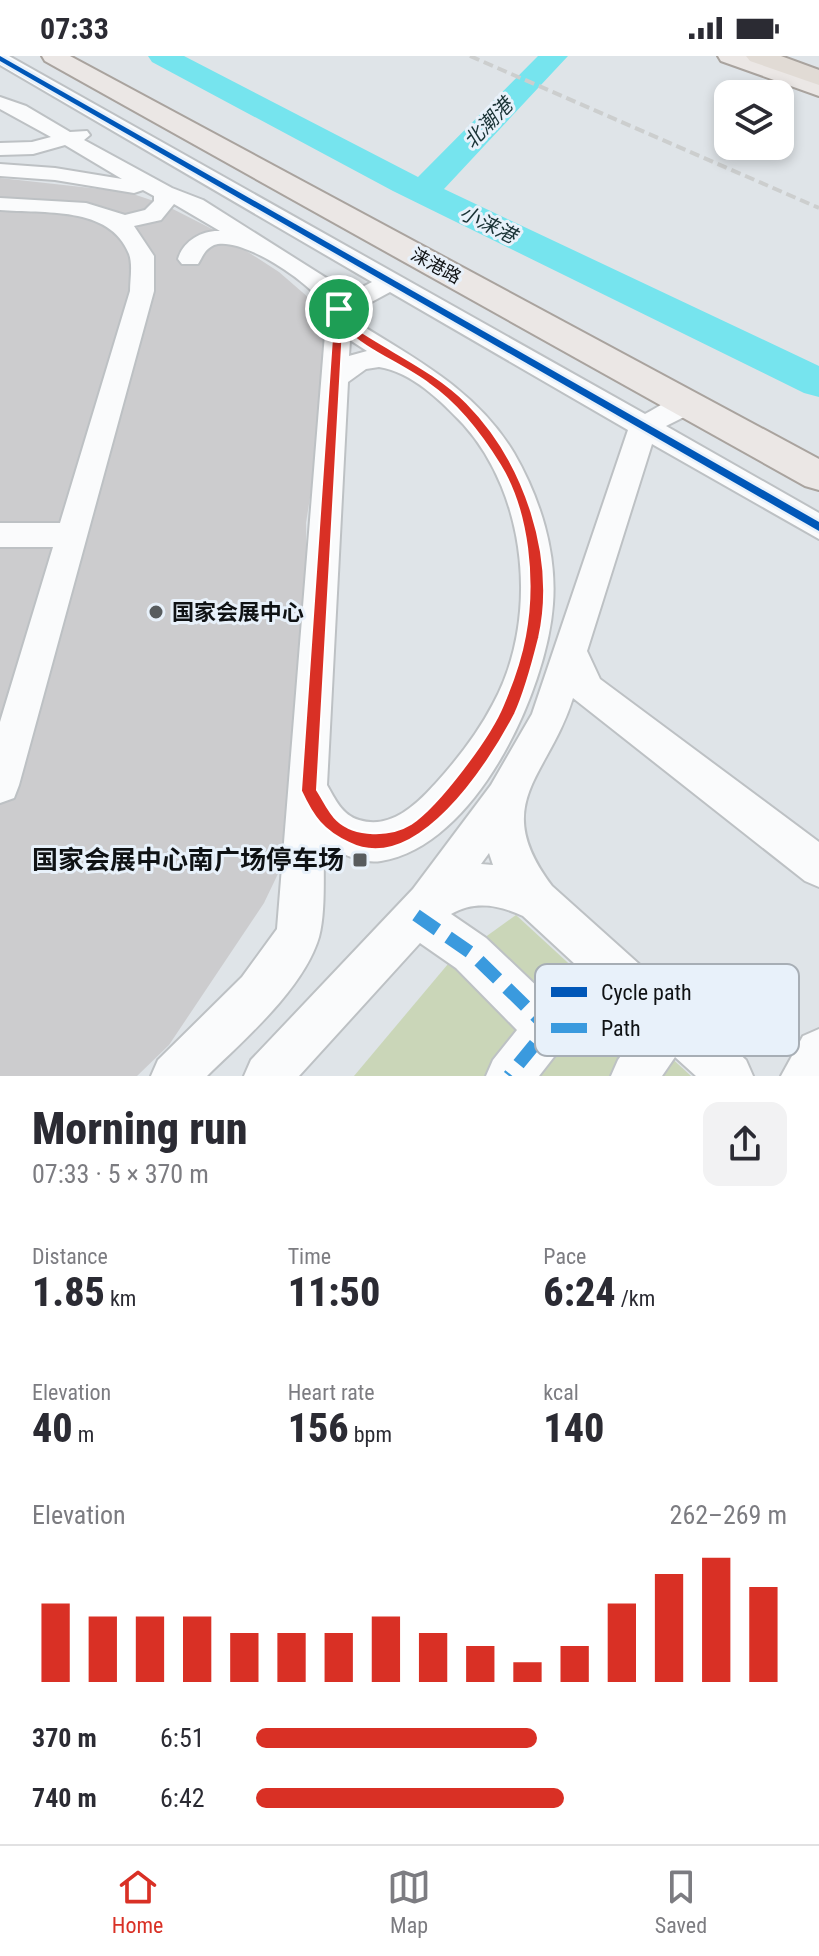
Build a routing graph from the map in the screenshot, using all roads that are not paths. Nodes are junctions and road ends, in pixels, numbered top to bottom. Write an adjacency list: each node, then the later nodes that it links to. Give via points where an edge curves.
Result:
1 (53, 56): 23 (main road, 涞港路)
2 (729, 56): 8 (main road)
3 (758, 56): 7 (highway)
4 (809, 56): 6 (highway)
5 (0, 58): 10 (street)
6 (819, 59)
7 (819, 78)
8 (819, 89)
9 (0, 103): 11 (street, via 19,110)
10 (113, 123): 11 (street); 19 (street)
11 (59, 142): 12 (street); 13 (street); 14 (street)
12 (0, 149)
13 (6, 170): 14 (street)
14 (164, 193): 16 (street, via 160,209 144,219 124,222); 17 (street, via 195,205)
15 (0, 204): 16 (street)
16 (108, 215): 28 (street, via 129,234 142,256 142,291)
17 (246, 239): 18 (street, via 212,237 192,250); 20 (street, via 320,284)
18 (190, 259)
19 (390, 282): 20 (street); 24 (street)
20 (339, 309): 21 (street, via 348,328); 22 (street)
21 (399, 360): 22 (street, via 354,363); 31 (street, via 463,406 507,467 531,537 536,584 532,637 509,710 462,783 415,830 362,841 331,826)
22 (334, 379): 31 (street)
23 (686, 404): 24 (street); 25 (main road, 涞港路)
24 (643, 427): 26 (street); 29 (street)
25 (819, 476)
26 (819, 527)
27 (0, 535): 28 (street)
28 (72, 535): 30 (street)
29 (570, 650): 32 (street, via 548,719); 33 (street, via 587,690)
30 (0, 785)
31 (309, 791): 42 (street, via 298,935 284,961 250,1000)
32 (505, 798): 34 (street, via 502,826 508,852 515,872); 35 (street)
33 (819, 867)
34 (537, 901): 35 (street, via 508,886 479,883 454,888); 36 (street)
35 (422, 910): 37 (street); 43 (street)
36 (606, 964)
37 (535, 1015)
38 (535, 1044): 44 (street)
39 (819, 1052): 47 (street)
40 (648, 1056): 45 (street)
41 (708, 1056): 46 (street)
42 (174, 1076)
43 (267, 1076)
44 (509, 1076)
45 (634, 1076)
46 (730, 1076)
47 (804, 1076)

